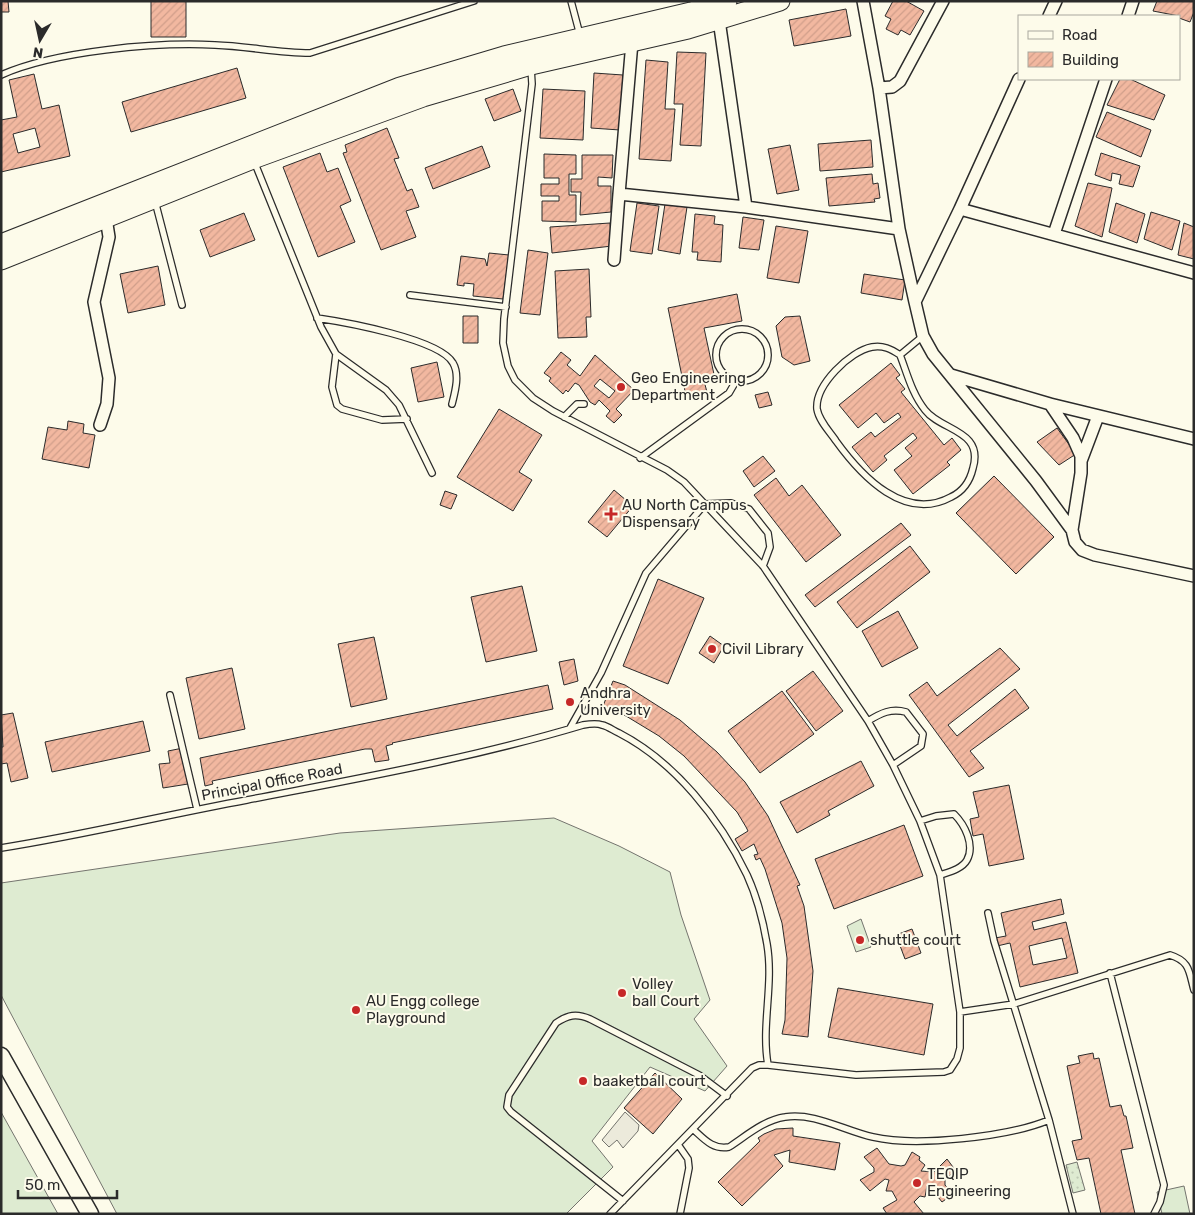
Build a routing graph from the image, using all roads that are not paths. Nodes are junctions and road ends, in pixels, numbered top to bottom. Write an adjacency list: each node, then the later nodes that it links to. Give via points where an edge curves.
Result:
1 (474, 1): 15 (lane, via 310,53 213,44 131,48 80,54)
2 (571, 1): 12 (lane)
3 (728, 1): 12 (main road)
4 (780, 1): 11 (main road)
5 (863, 1): 18 (street)
6 (943, 1): 18 (street, via 900,81 892,87)
7 (1056, 1): 9 (street)
8 (1133, 1): 10 (street)
9 (1049, 15)
10 (1128, 15)
11 (719, 20): 13 (main road); 22 (street)
12 (581, 37): 27 (main road, via 400,87)
13 (632, 42): 14 (main road); 20 (street)
14 (531, 65): 19 (main road, via 423,97); 34 (lane, via 532,84)
15 (1, 75)
16 (1020, 80): 23 (street)
17 (1106, 80): 26 (street)
18 (880, 88): 25 (street)
19 (254, 159): 21 (main road); 35 (lane)
20 (619, 194): 22 (street); 29 (street)
21 (154, 199): 24 (main road); 33 (lane)
22 (746, 207): 25 (street)
23 (960, 209): 26 (street); 32 (street)
24 (106, 218): 28 (main road); 49 (street, via 109,237 94,302 109,378 107,404)
25 (899, 229): 32 (street)
26 (1054, 234): 30 (street)
27 (1, 244)
28 (1, 260)
29 (614, 260)
30 (1194, 274)
31 (410, 295): 34 (lane)
32 (915, 302): 36 (street)
33 (182, 305)
34 (506, 307): 47 (lane, via 503,343 515,380 533,398)
35 (317, 318): 37 (lane); 43 (lane, via 390,332 441,352 453,362 456,372)
36 (924, 336): 38 (lane); 41 (street, via 933,354)
37 (336, 354): 48 (lane, via 386,390); 48 (lane, via 332,387 337,405 382,420)
38 (900, 355): 40 (lane); 40 (lane, via 878,346 861,350 841,365 823,386 817,410 845,453 868,479 906,502 924,506 941,503 958,494 970,481 975,464 972,443 926,412 917,400)
39 (899, 370): 40 (lane)
40 (907, 373)
41 (950, 374): 45 (street); 55 (street)
42 (736, 381): 42 (lane, via 728,378 717,364 716,347 727,333 743,328 759,335 768,350 768,358 760,374 745,381); 51 (lane, via 729,393)
43 (452, 404)
44 (584, 404): 47 (lane, via 577,404)
45 (1050, 404): 46 (street); 52 (street, via 1073,438)
46 (1098, 416): 50 (street); 52 (street)
47 (564, 417): 51 (lane)
48 (407, 420): 53 (lane)
49 (100, 425)
50 (1194, 439)
51 (640, 458): 54 (lane, via 667,470)
52 (1081, 461): 55 (street)
53 (432, 473)
54 (706, 504): 56 (lane); 56 (lane, via 731,503 749,509 768,533 770,547); 60 (lane, via 646,573 601,673)
55 (1072, 530): 57 (street, via 1075,542 1082,550 1095,555)
56 (763, 566): 59 (lane)
57 (1194, 576)
58 (170, 695): 62 (lane)
59 (868, 721): 61 (lane); 61 (lane, via 883,712 900,710 906,712 922,734 921,746)
60 (570, 728): 62 (lane, Principal Office Road, via 449,760); 72 (lane, Principal Office Road, via 602,724 655,755 701,802 747,874 760,908 767,946 770,978 766,1019)
61 (893, 765): 63 (lane)
62 (197, 809): 64 (lane, Principal Office Road)
63 (920, 821): 65 (lane); 65 (lane, via 954,814 964,824 970,847 967,861 958,869)
64 (1, 848)
65 (940, 875): 70 (lane)
66 (988, 913): 69 (lane)
67 (1110, 973): 68 (lane, via 1170,955 1182,959 1187,966); 69 (lane); 82 (lane, via 1164,1184)
68 (1194, 990)
69 (1014, 1004): 70 (lane); 74 (lane)
70 (960, 1012): 72 (lane, via 957,1059 950,1070 944,1072 856,1075)
71 (1, 1056): 78 (street)
72 (768, 1065): 73 (lane, via 752,1068)
73 (726, 1096): 75 (lane); 77 (lane, via 699,1075 579,1014 567,1016 556,1023 509,1095 507,1107)
74 (1048, 1120): 75 (lane, via 996,1133 904,1142 870,1136 818,1120 785,1116 764,1124 723,1148 713,1146); 81 (lane)
75 (694, 1130): 76 (lane)
76 (678, 1146): 77 (lane); 80 (lane, via 688,1159 689,1168)
77 (623, 1201): 79 (lane)
78 (90, 1214)
79 (610, 1214)
80 (680, 1214)
81 (1073, 1214)
82 (1154, 1214)

